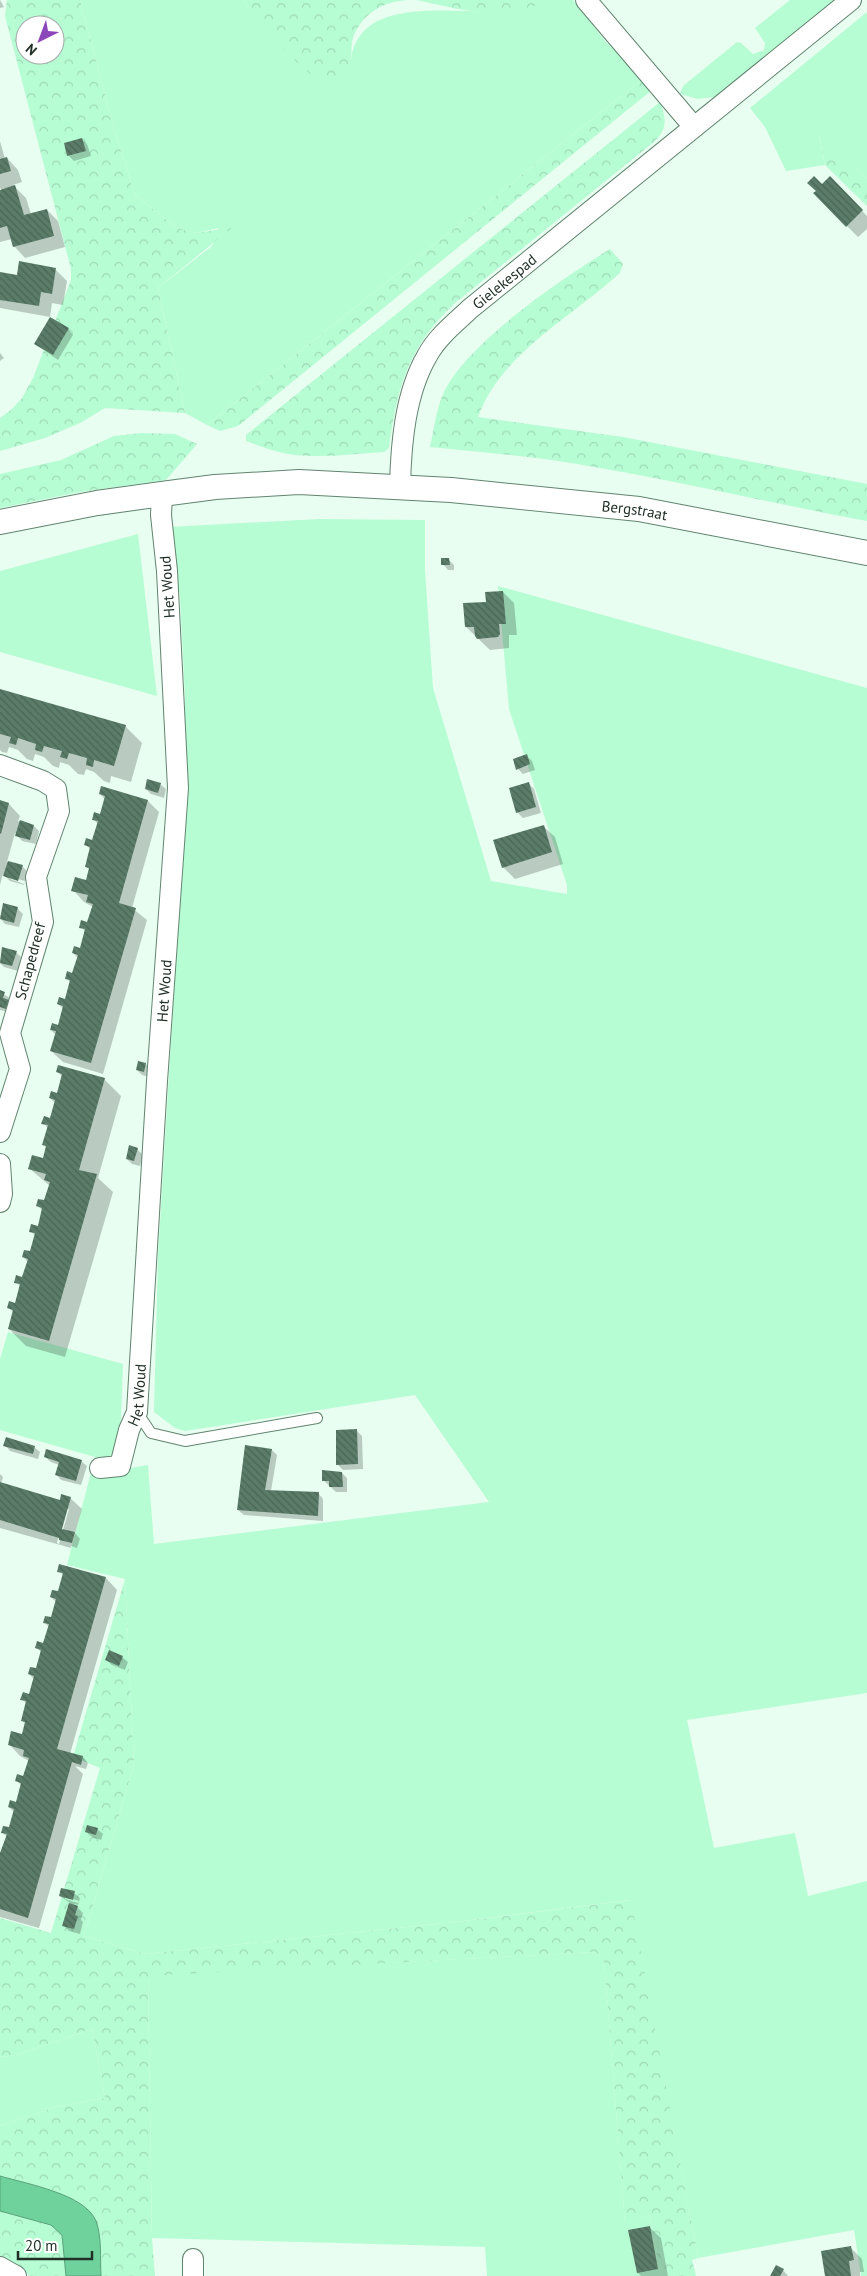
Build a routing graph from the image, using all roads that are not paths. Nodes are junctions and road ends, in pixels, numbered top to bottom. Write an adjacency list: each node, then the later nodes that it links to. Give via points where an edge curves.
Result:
1 (586, 0): 3 (street)
2 (851, 0): 3 (street, Gielekespad)
3 (694, 128): 4 (street, Gielekespad, via 444,333 427,355 414,383 400,456)
4 (400, 486): 5 (street, via 299,482); 7 (street, Bergstraat, via 639,509)
5 (162, 494): 6 (street); 12 (street, Het Woud, via 178,788 156,1081)
6 (0, 522)
7 (867, 553)
8 (0, 765): 9 (street, Schapedreef, via 56,789 59,811 36,877 43,922 10,1033 20,1069)
9 (0, 1132)
10 (0, 1164): 11 (street)
11 (0, 1202)
12 (137, 1412): 13 (lane, via 151,1433 185,1441); 14 (street, Het Woud, via 120,1466)
13 (317, 1418)
14 (100, 1468)
15 (0, 2267): 16 (street)
16 (16, 2276)

